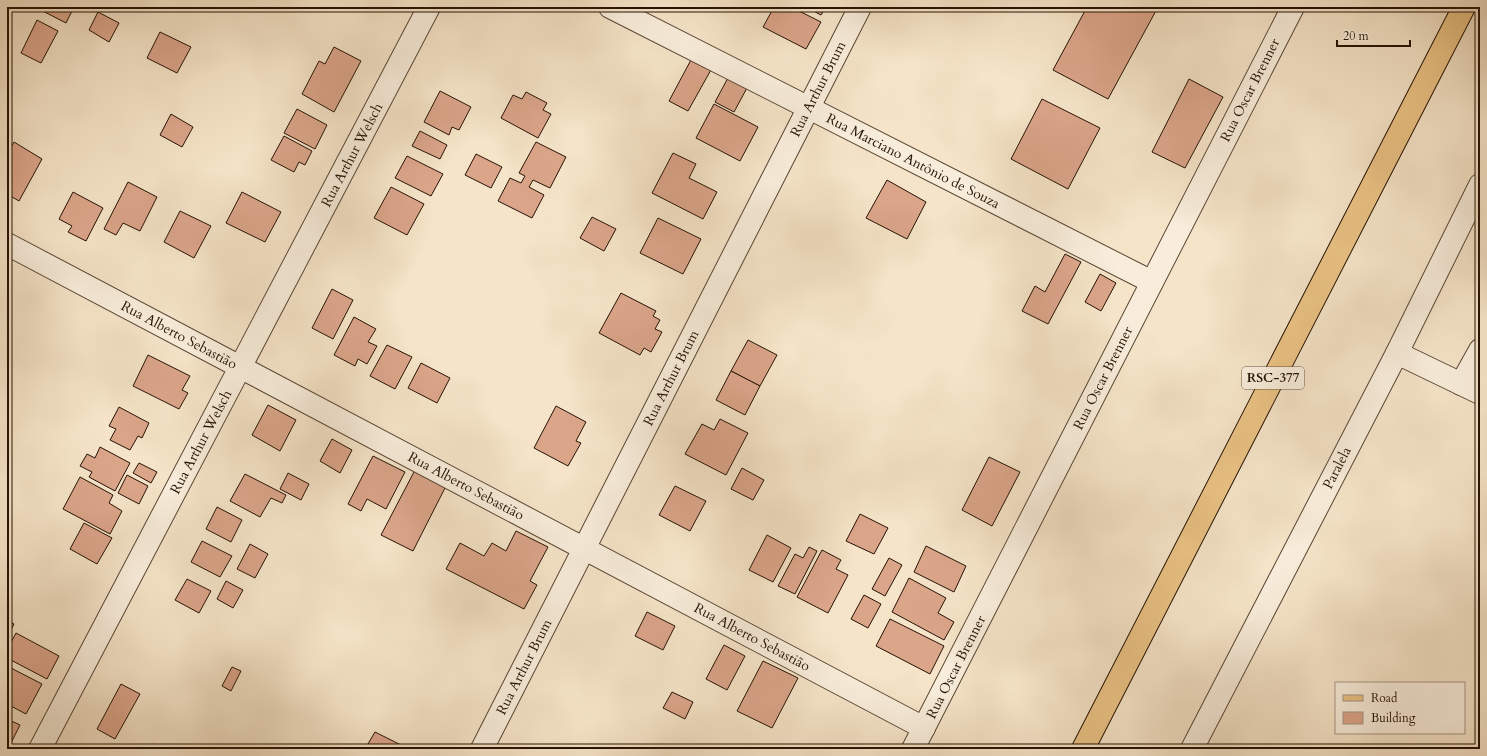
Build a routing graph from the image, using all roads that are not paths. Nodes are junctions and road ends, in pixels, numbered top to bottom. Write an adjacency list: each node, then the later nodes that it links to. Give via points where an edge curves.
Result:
1 (429, 7): 12 (street, Rua Arthur Welsch)
2 (610, 7): 6 (street, Rua Marciano Antônio de Souza)
3 (860, 7): 6 (street, Rua Arthur Brum)
4 (1293, 7): 9 (street, Rua Oscar Brenner)
5 (1464, 7): 19 (main road, RSC-377)
6 (809, 108): 9 (street, Rua Marciano Antônio de Souza); 14 (street, Rua Arthur Brum)
7 (1480, 185): 11 (street, Paralela)
8 (7, 244): 12 (street, Rua Alberto Sebastião)
9 (1152, 282): 15 (street, Rua Oscar Brenner)
10 (1480, 350): 13 (street)
11 (1397, 353): 13 (street); 20 (street, Paralela)
12 (240, 367): 14 (street, Rua Alberto Sebastião); 16 (street, Rua Arthur Welsch)
13 (1471, 388)
14 (584, 548): 15 (street, Rua Alberto Sebastião); 17 (street, Rua Arthur Brum)
15 (924, 728): 18 (street, Rua Oscar Brenner)
16 (40, 749)
17 (482, 749)
18 (913, 749)
19 (1083, 749)
20 (1192, 749)

